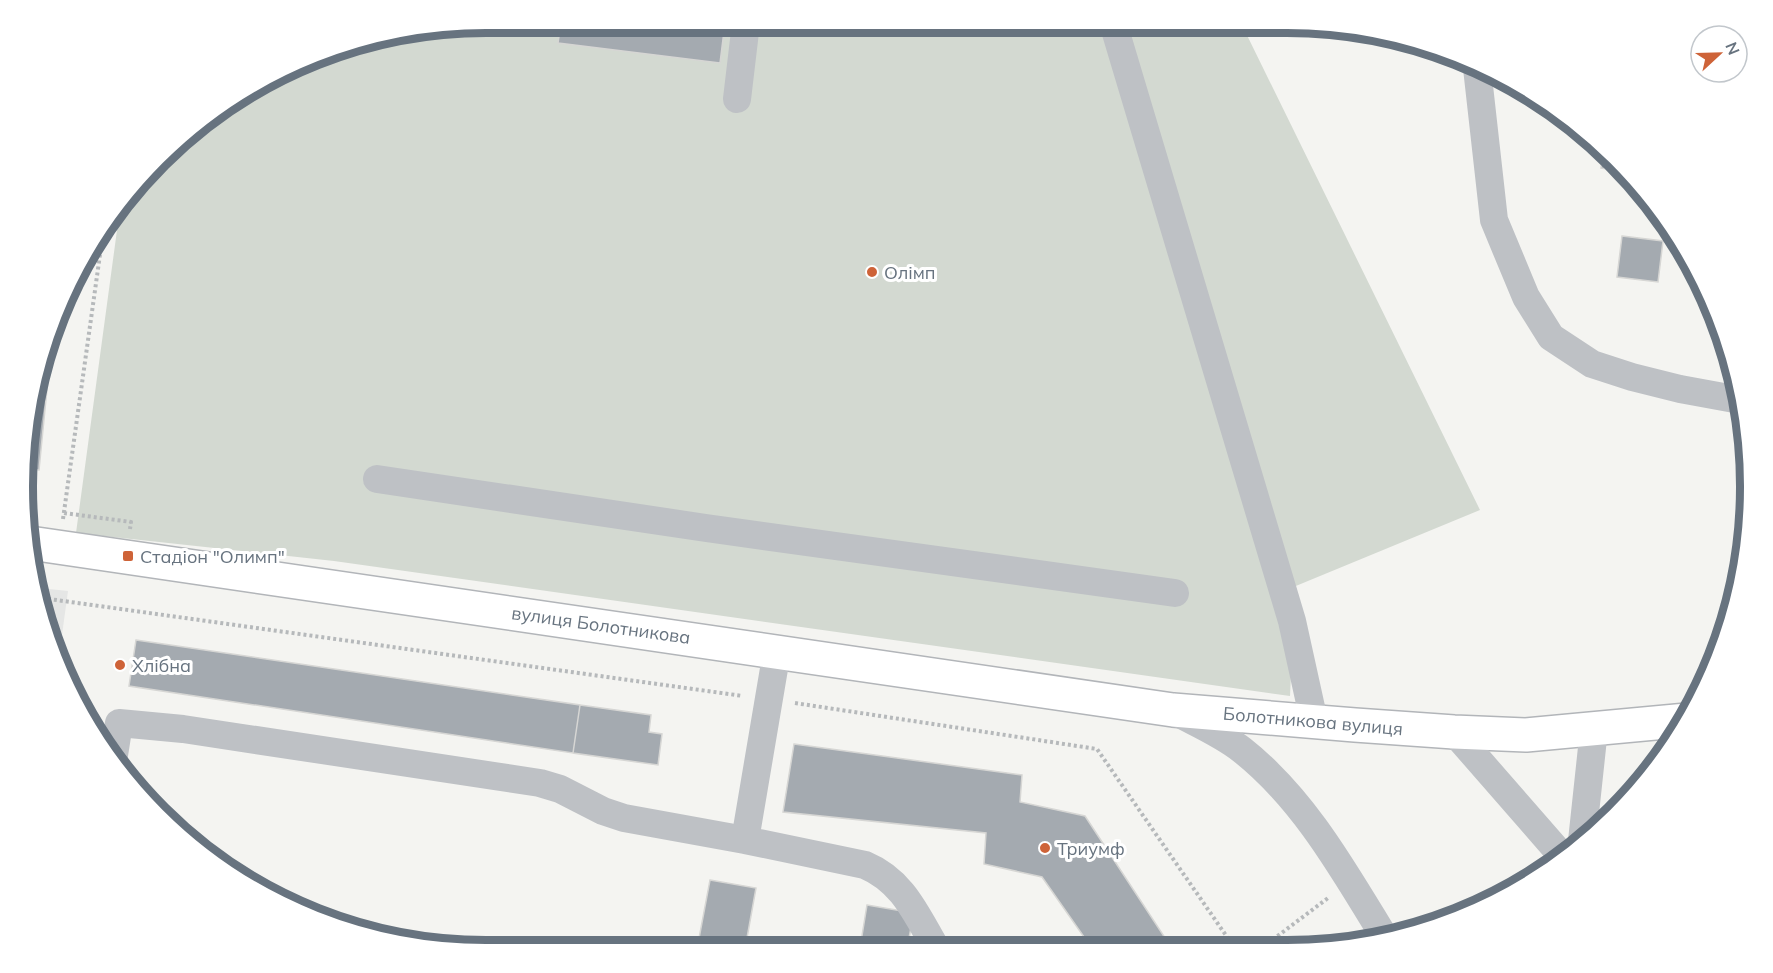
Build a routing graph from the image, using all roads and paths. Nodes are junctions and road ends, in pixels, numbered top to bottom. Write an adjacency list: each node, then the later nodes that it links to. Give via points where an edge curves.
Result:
1 (745, 33): 4 (street)
2 (1116, 33): 14 (street, via 1292,621)
3 (1478, 76): 6 (street, via 1494,220 1526,297 1551,337 1592,364 1680,389)
4 (737, 99)
5 (99, 251): 8 (path)
6 (1731, 398)
7 (377, 479): 9 (street)
8 (44, 545): 11 (main road, вулиця Болотникова)
9 (1175, 593)
10 (47, 599): 12 (path)
11 (777, 651): 12 (street); 13 (main road, вулиця Болотникова)
12 (768, 699): 20 (street); 25 (path, via 1097,749)
13 (1173, 710): 14 (main road, Болотникова вулиця); 22 (street, via 1241,749 1288,794)
14 (1314, 721): 17 (main road, Болотникова вулиця)
15 (1673, 724): 16 (main road, Болотникова вулиця)
16 (1594, 729): 17 (main road, Болотникова вулиця, via 1526,735); 19 (street)
17 (1454, 732): 21 (street)
18 (115, 747): 20 (street, via 119,723 183,729 540,783 624,818)
19 (1583, 829)
20 (745, 840): 24 (street, via 865,865 881,872 898,887)
21 (1557, 850)
22 (1350, 881): 23 (street); 26 (path)
23 (1380, 930)
24 (931, 940)
25 (1229, 940)
26 (1272, 940)

